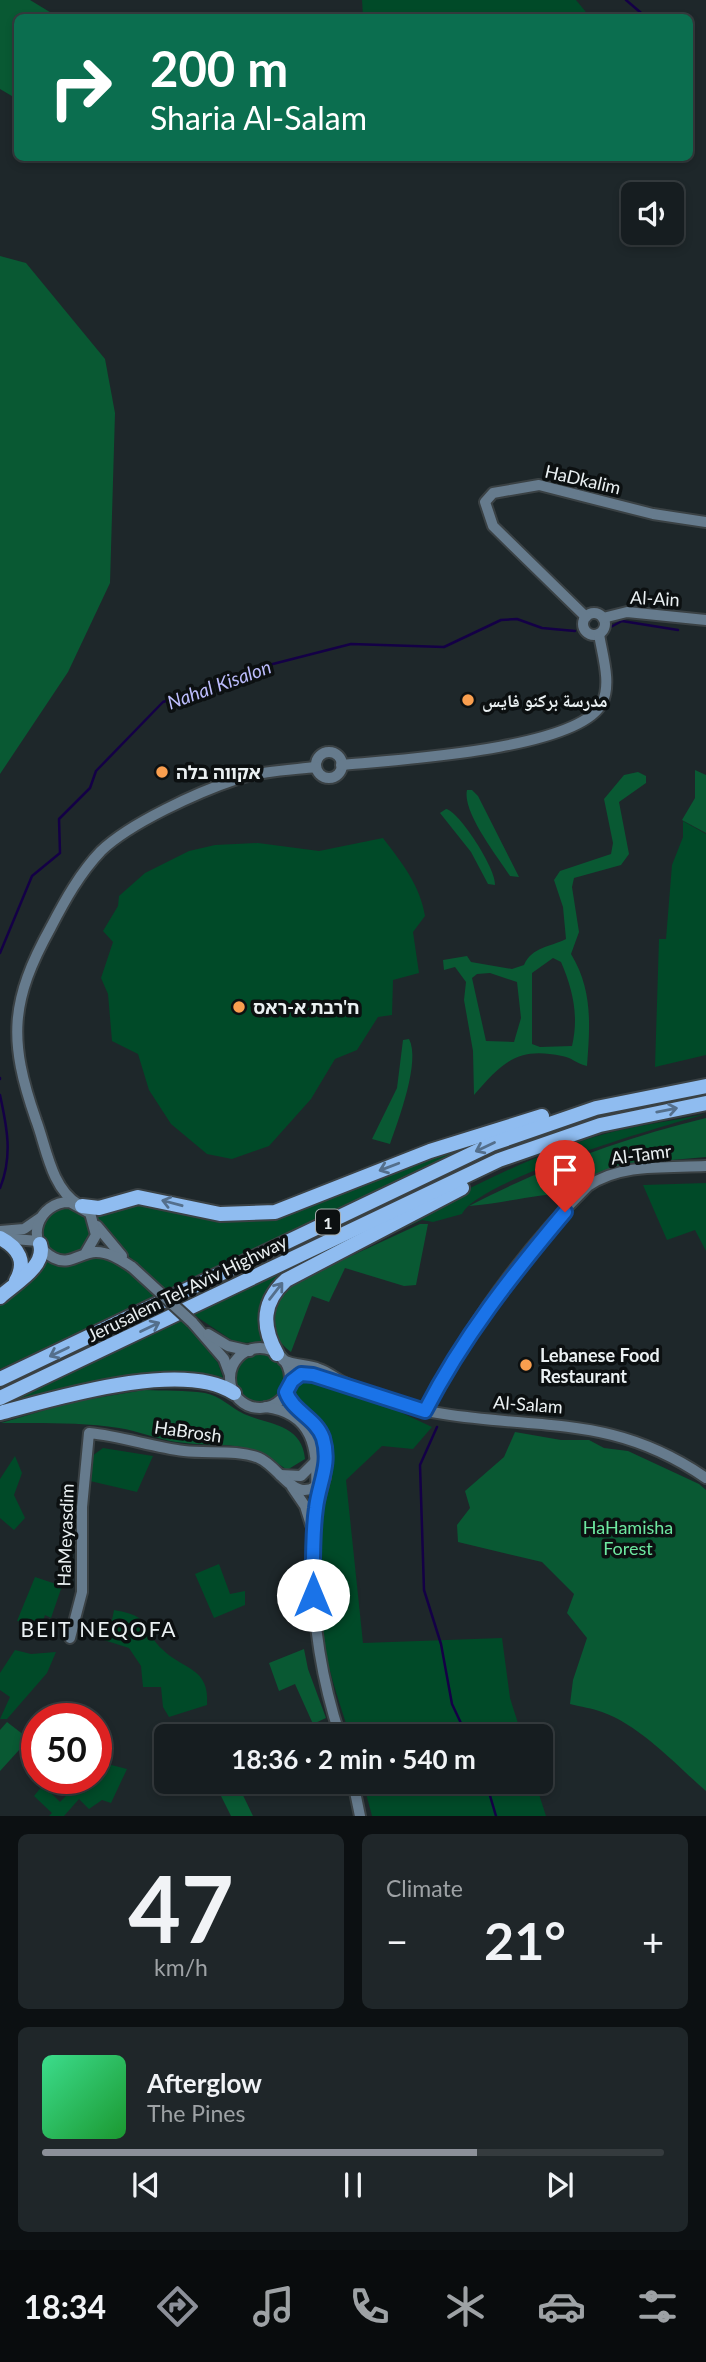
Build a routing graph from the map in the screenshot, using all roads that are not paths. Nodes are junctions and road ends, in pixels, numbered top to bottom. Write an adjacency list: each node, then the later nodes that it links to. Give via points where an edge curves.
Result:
1 (706, 522): 2 (main road, HaDkalim, via 653,514 539,485 493,493 485,502 494,526)
2 (586, 617): 3 (main road, via 593,613); 5 (main road, via 585,631)
3 (603, 618): 4 (main road, Al-Ain, via 627,612); 5 (main road)
4 (706, 620)
5 (599, 634): 6 (main road, via 606,693 597,712 582,723 495,747)
6 (341, 765): 7 (main road, via 337,774 329,777); 7 (main road, via 336,754 326,752)
7 (316, 767): 12 (main road, via 229,782 128,830 92,861 46,936 17,1013 18,1058)
8 (706, 1086): 9 (highway, Jerusalem Tel-Aviv Highway / 1)
9 (667, 1092): 14 (highway, one-way to 14, via 513,1123 275,1212 220,1214 138,1197 99,1208); 28 (highway, Jerusalem Tel-Aviv Highway / 1, one-way to 28, via 572,1115 492,1144)
10 (706, 1103): 11 (highway, Jerusalem Tel-Aviv Highway / 1, one-way to 10)
11 (628, 1118): 26 (highway, one-way to 11, via 267,1331 265,1313 271,1296 286,1280 523,1157); 32 (highway, Jerusalem Tel-Aviv Highway / 1, one-way to 11, via 499,1160)
12 (37, 1120): 14 (main road, via 58,1181); 15 (main road, via 54,1188)
13 (706, 1166): 34 (main road, Al-Tamr, via 622,1171 588,1186 481,1314)
14 (80, 1205): 15 (main road, via 61,1202); 17 (main road)
15 (47, 1208): 16 (main road)
16 (40, 1218): 18 (main road, via 23,1229); 20 (main road)
17 (95, 1224): 21 (main road, via 95,1239); 22 (main road)
18 (0, 1231)
19 (0, 1238): 20 (main road); 23 (highway, via 18,1251 22,1262)
20 (39, 1242): 21 (main road, via 58,1259 72,1260); 23 (highway, via 40,1260)
21 (85, 1254): 22 (main road, via 105,1253)
22 (130, 1265): 24 (main road, bridge)
23 (6, 1292)
24 (201, 1330): 25 (main road, via 228,1346); 27 (main road, via 225,1359)
25 (250, 1351): 26 (main road, via 264,1349); 27 (main road, via 238,1358)
26 (280, 1357): 29 (main road, via 317,1368); 30 (main road, via 289,1373)
27 (230, 1374): 31 (main road)
28 (0, 1379)
29 (341, 1382): 30 (main road, via 305,1374); 34 (main road, Al-Salam)
30 (287, 1389): 33 (main road, via 278,1402); 41 (main road, via 292,1404 320,1433 326,1450 325,1478)
31 (234, 1393): 33 (main road, via 247,1405); 35 (highway, via 205,1382 135,1382)
32 (0, 1398)
33 (266, 1407): 37 (main road, via 285,1412 300,1424 312,1438)
34 (425, 1411): 39 (main road, Al-Salam, via 602,1431 656,1450)
35 (0, 1413)
36 (89, 1433): 38 (main road, HaBrosh, via 186,1451 252,1456); 43 (main road, HaMeyasdim, via 82,1592)
37 (317, 1459): 38 (main road, via 301,1476); 41 (main road)
38 (277, 1474): 40 (main road, HaBrosh)
39 (706, 1478)
40 (290, 1485): 41 (main road); 42 (main road, HaBrosh, via 305,1506)
41 (317, 1492): 42 (main road)
42 (313, 1538): 44 (main road, via 317,1650)
43 (70, 1638)
44 (336, 1724)
45 (355, 1794): 46 (main road)
46 (360, 1816)

